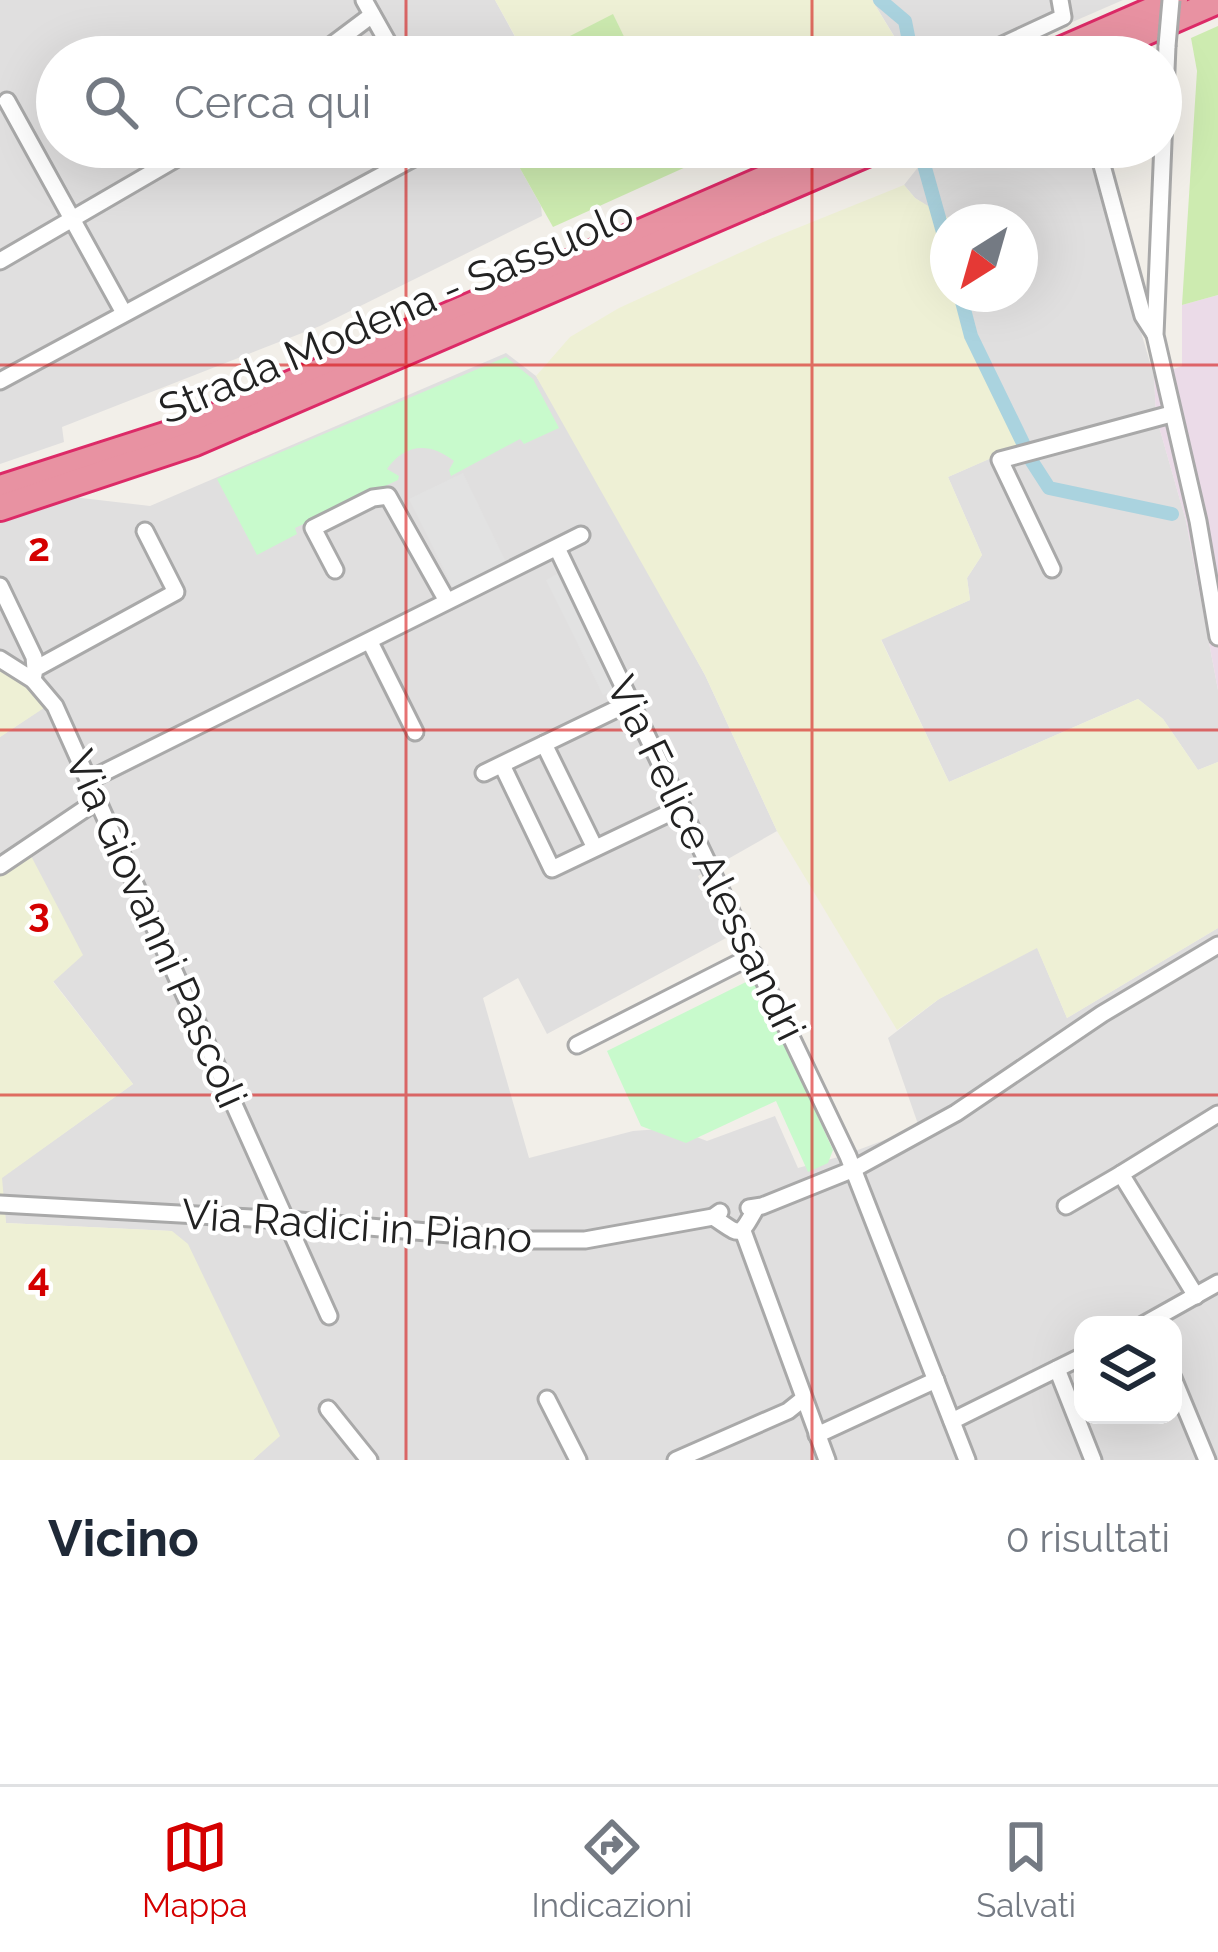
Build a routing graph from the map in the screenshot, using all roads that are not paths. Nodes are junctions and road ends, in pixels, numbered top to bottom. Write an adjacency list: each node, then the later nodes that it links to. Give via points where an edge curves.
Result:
1 (1060, 0): 7 (street, via 1063,17)
2 (1173, 0): 8 (highway); 10 (street, bridge)
3 (1218, 1): 9 (highway)
4 (368, 8): 5 (street); 6 (street)
5 (338, 36)
6 (384, 36)
7 (1022, 36)
8 (1092, 36)
9 (1137, 36)
10 (1168, 36)
11 (7, 101): 12 (street)
12 (36, 154)
13 (44, 168): 20 (street)
14 (161, 168): 20 (street)
15 (396, 168): 22 (street)
16 (788, 168): 26 (highway, Strada Modena - Sassuolo, via 190,427)
17 (834, 168): 27 (highway, Strada Modena - Sassuolo, via 194,443)
18 (1103, 168): 23 (street)
19 (1162, 168): 23 (street, bridge)
20 (73, 221): 21 (street); 22 (street)
21 (0, 261)
22 (124, 313): 24 (street)
23 (1155, 335): 25 (street)
24 (0, 381)
25 (1171, 414): 31 (street, via 1000,460); 35 (street)
26 (0, 488)
27 (0, 508)
28 (145, 531): 38 (street, via 176,592)
29 (581, 535): 30 (street)
30 (557, 548): 34 (street); 39 (street, Via Felice Alessandri)
31 (1052, 569)
32 (335, 570): 34 (street, via 313,528 388,496)
33 (0, 586): 38 (street, via 34,657)
34 (447, 602): 36 (street)
35 (1218, 637)
36 (370, 642): 40 (street); 44 (street)
37 (0, 659): 38 (street, Via Giovanni Pascoli)
38 (34, 675): 44 (street, Via Giovanni Pascoli)
39 (631, 702): 41 (street); 46 (street, Via Felice Alessandri)
40 (415, 732)
41 (544, 744): 42 (street); 47 (street)
42 (502, 765): 43 (street); 47 (street, via 552,868)
43 (484, 773)
44 (89, 780): 45 (street, Via Giovanni Pascoli)
45 (98, 800): 48 (street); 58 (street, Via Giovanni Pascoli)
46 (682, 807): 47 (street); 50 (street, Via Felice Alessandri)
47 (595, 848)
48 (0, 866)
49 (1218, 945): 53 (street, Via Radici in Piano)
50 (754, 956): 51 (street); 53 (street, Via Felice Alessandri)
51 (577, 1045)
52 (1218, 1114): 54 (street)
53 (854, 1169): 59 (street, Via Radici in Piano); 66 (street, Via Felice Alessandri)
54 (1121, 1174): 56 (street); 61 (street)
55 (0, 1204): 58 (street, Via Radici in Piano)
56 (1066, 1206)
57 (718, 1216): 58 (street, Via Radici in Piano, via 585,1240); 59 (street, via 726,1229); 59 (street, Via Radici in Piano, via 731,1201)
58 (288, 1220): 62 (street, Via Giovanni Pascoli)
59 (746, 1222): 68 (street)
60 (1218, 1283): 61 (street)
61 (1196, 1296): 63 (street)
62 (329, 1316)
63 (1162, 1316)
64 (1074, 1360): 65 (street)
65 (1057, 1369): 71 (street); 78 (street)
66 (936, 1380): 71 (street, Via Felice Alessandri); 72 (street)
67 (547, 1399): 74 (street)
68 (803, 1399): 72 (street); 75 (street)
69 (1182, 1400): 79 (street)
70 (328, 1409): 73 (street)
71 (952, 1421): 77 (street, Via Felice Alessandri)
72 (817, 1435): 76 (street)
73 (369, 1460)
74 (578, 1460)
75 (676, 1460)
76 (827, 1460)
77 (967, 1460)
78 (1093, 1460)
79 (1207, 1460)

